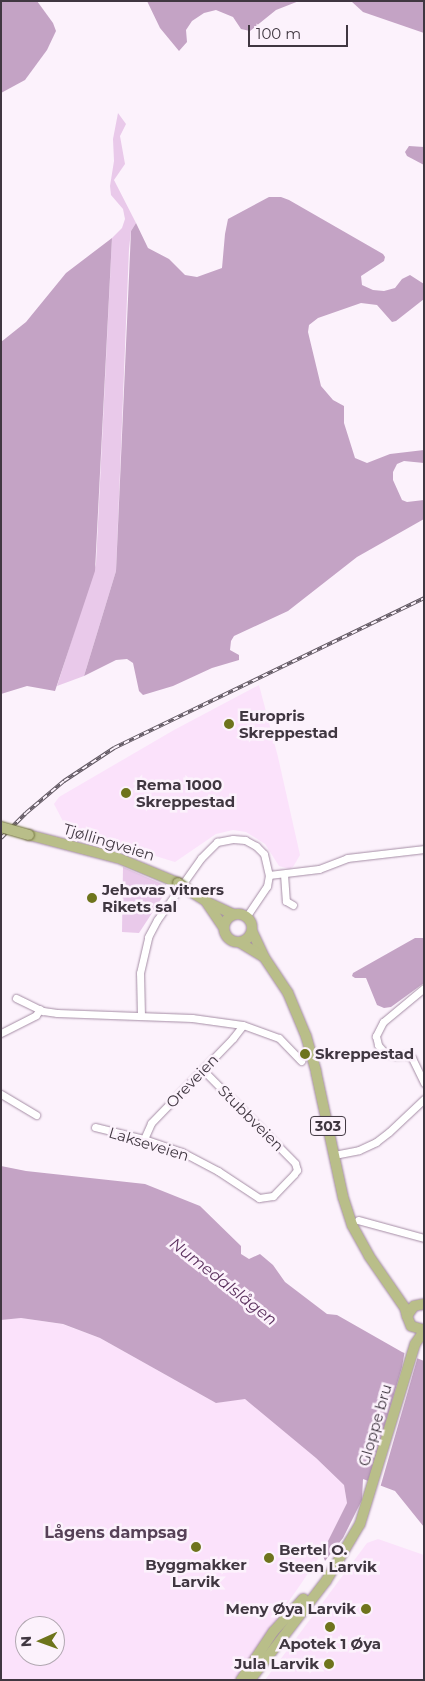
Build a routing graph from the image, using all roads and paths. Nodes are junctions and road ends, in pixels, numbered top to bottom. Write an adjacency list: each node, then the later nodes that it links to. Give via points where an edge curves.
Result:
1 (1, 828): 5 (main road, Tjøllingveien / 303, bridge, via 118,858 181,885)
2 (424, 849): 3 (street, via 347,858 318,869)
3 (284, 874): 4 (street); 6 (street, via 286,900)
4 (269, 875): 8 (street, via 266,886); 16 (street, via 264,854 250,843 238,839 225,840 209,848 148,937 140,973)
5 (207, 902): 7 (main road, Tjøllingveien / 303); 9 (main road, Tjøllingveien / 303)
6 (294, 905)
7 (233, 914): 8 (main road, 303); 9 (main road)
8 (247, 916): 10 (main road, 303, via 252,923)
9 (223, 927): 11 (main road, 303, via 228,939)
10 (252, 931): 11 (main road); 12 (main road, 303)
11 (239, 942): 12 (main road, 303)
12 (264, 957): 27 (main road, 303, via 288,993 306,1036)
13 (424, 988): 21 (street, via 383,1022 376,1036 385,1054 412,1058)
14 (16, 998): 15 (street)
15 (40, 1010): 16 (street); 18 (street)
16 (141, 1016): 17 (street)
17 (243, 1024): 19 (street, via 279,1038); 20 (street, Oreveien)
18 (1, 1033)
19 (301, 1061)
20 (203, 1070): 26 (street, Oreveien, via 151,1123); 28 (street, Stubbveien)
21 (424, 1082)
22 (1, 1094): 24 (street)
23 (424, 1099): 27 (street, via 376,1142 359,1150)
24 (36, 1116)
25 (95, 1127): 26 (street, Lakseveien)
26 (144, 1139): 28 (street, Lakseveien, via 201,1161 258,1198 273,1196)
27 (334, 1155): 31 (main road, 303, via 352,1225)
28 (297, 1167)
29 (358, 1220): 30 (street)
30 (424, 1238)
31 (394, 1293): 32 (main road); 33 (main road, 303, via 405,1308)
32 (421, 1304): 33 (main road, via 411,1308)
33 (408, 1320): 34 (main road, via 414,1329); 35 (main road, 303)
34 (424, 1330): 35 (main road)
35 (413, 1340): 36 (main road, Gloppe bru / 303, via 371,1493 360,1524)
36 (346, 1549): 37 (main road, 303, via 273,1632); 38 (main road, 303, via 326,1581)
37 (241, 1680)
38 (250, 1680)

